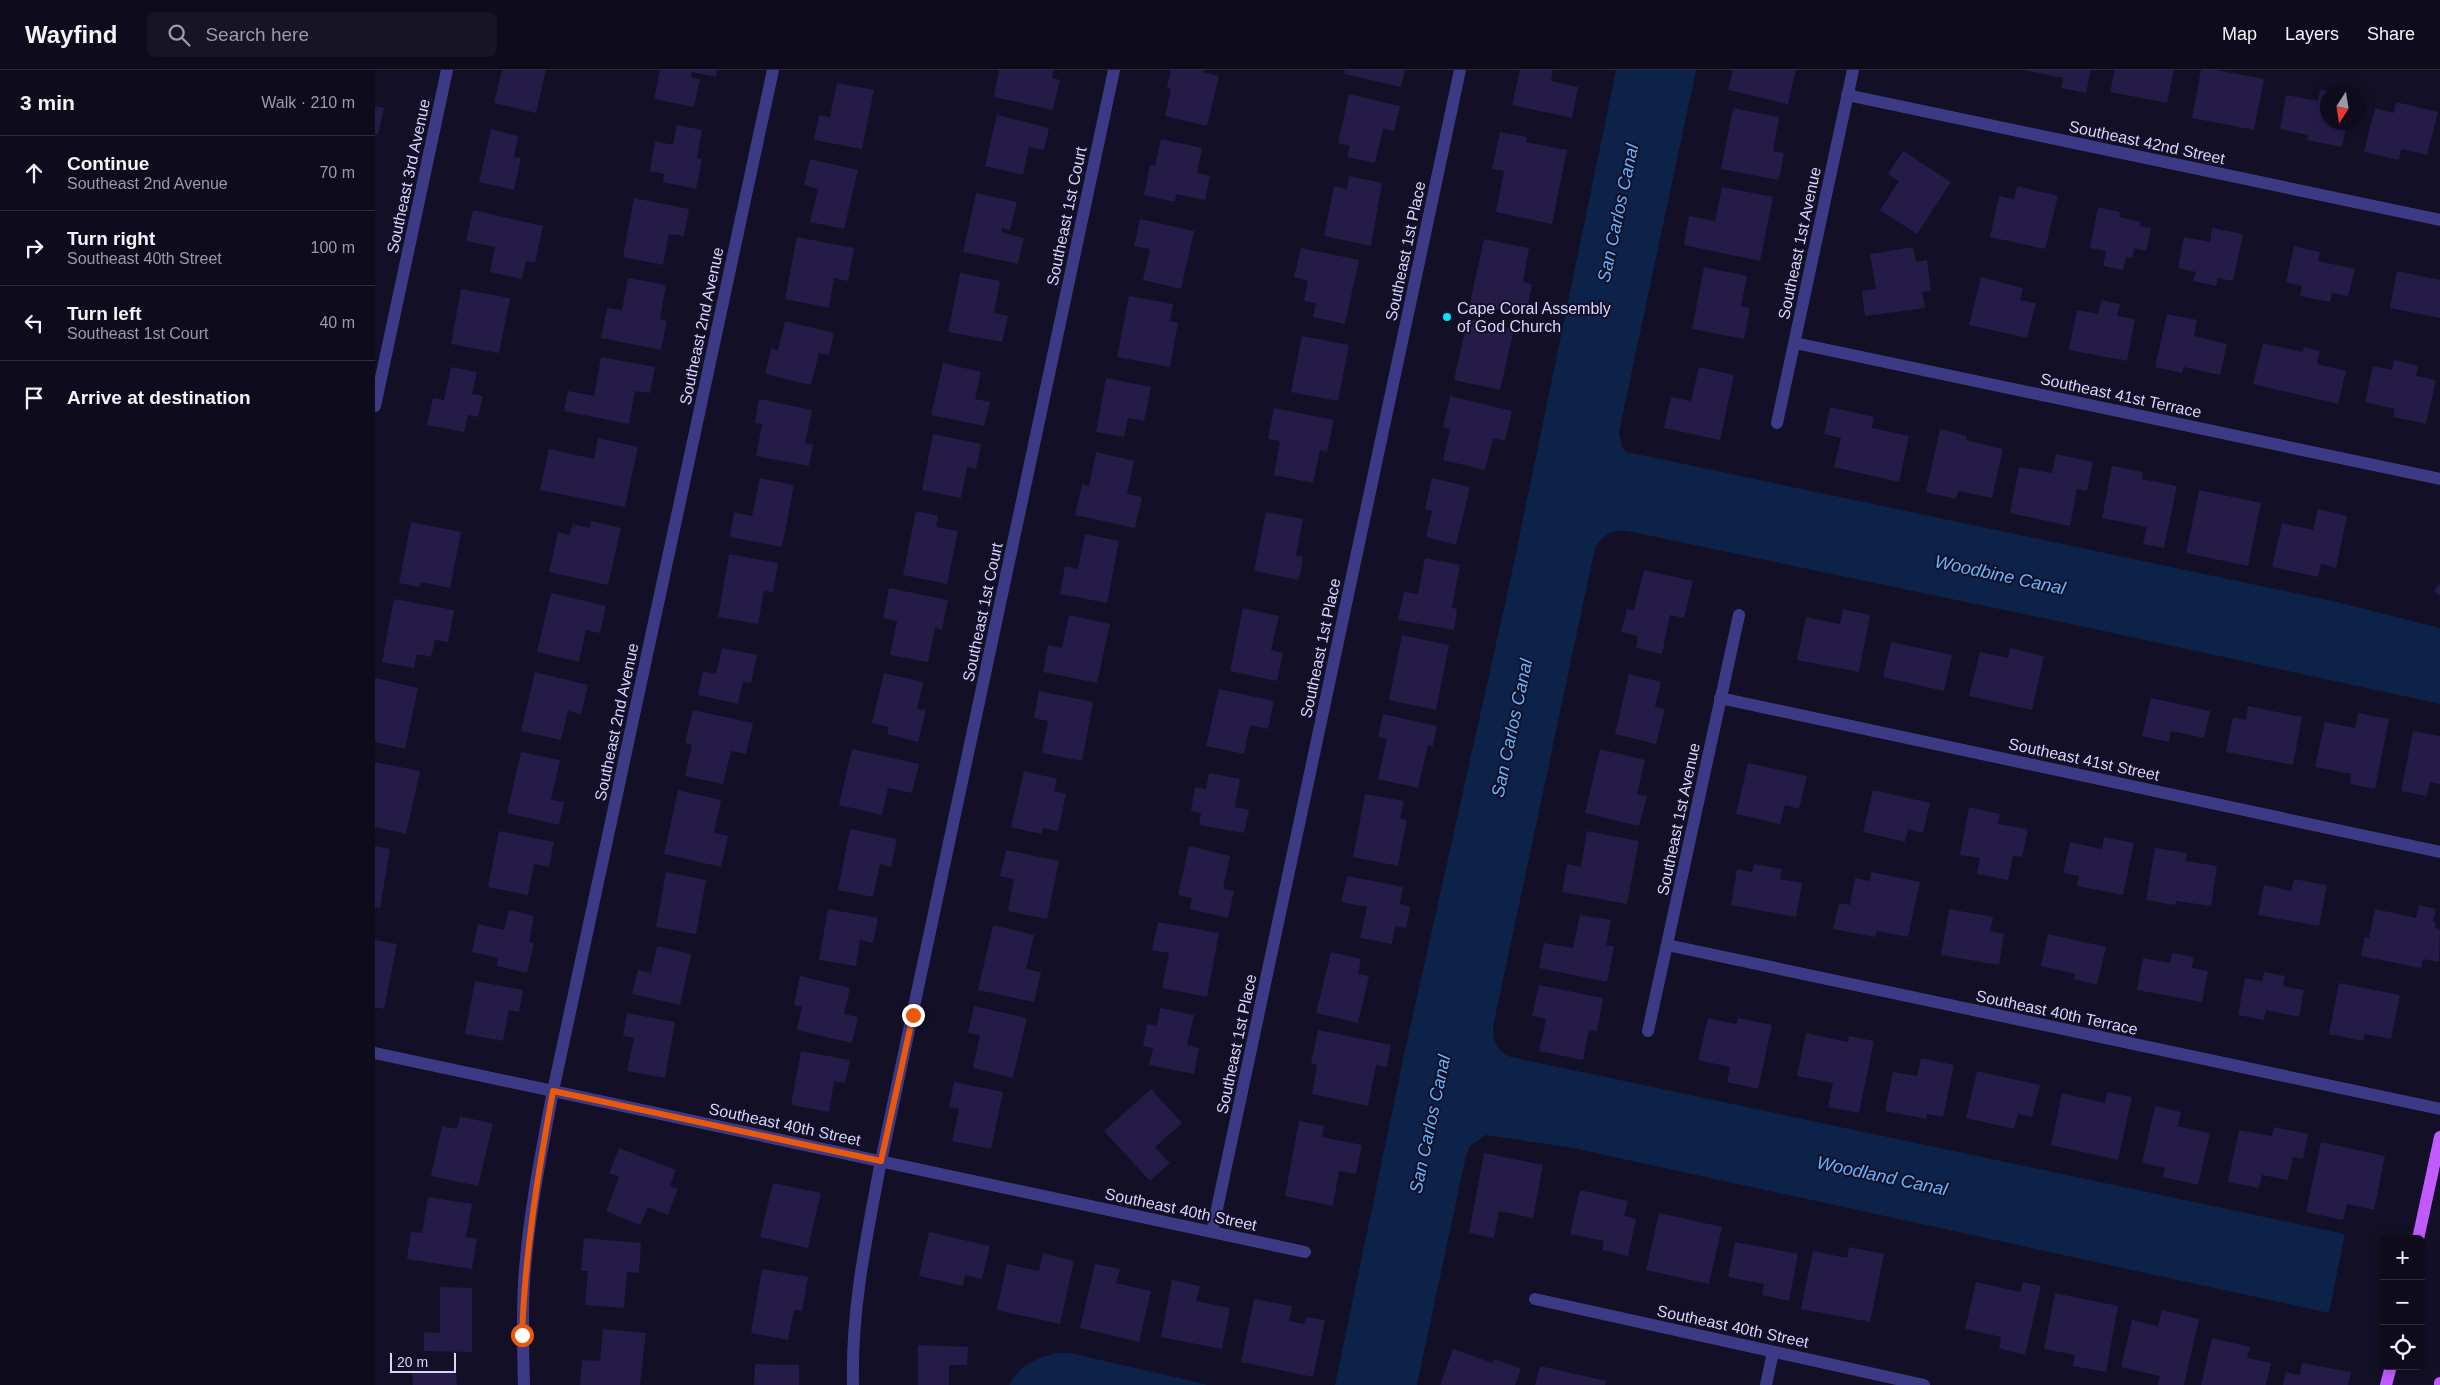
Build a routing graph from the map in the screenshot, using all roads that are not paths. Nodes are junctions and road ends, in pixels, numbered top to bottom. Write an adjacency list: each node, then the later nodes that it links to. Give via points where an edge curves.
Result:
1 (447, 70): 9 (street, Southeast 3rd Avenue)
2 (773, 70): 18 (street, Southeast 2nd Avenue)
3 (1114, 70): 21 (street, Southeast 1st Court)
4 (1460, 70): 22 (street, Southeast 1st Place)
5 (1853, 70): 6 (street, Southeast 1st Avenue)
6 (1847, 95): 7 (street, Southeast 42nd Street); 8 (street, Southeast 1st Avenue)
7 (2440, 220)
8 (1795, 343): 10 (street, Southeast 1st Avenue); 11 (street, Southeast 41st Terrace)
9 (375, 406)
10 (1777, 422)
11 (2440, 478)
12 (1739, 615): 13 (street, Southeast 1st Avenue)
13 (1720, 698): 14 (street, Southeast 41st Street); 15 (street, Southeast 1st Avenue)
14 (2440, 852)
15 (1667, 945): 16 (street, Southeast 1st Avenue); 19 (street, Southeast 40th Terrace)
16 (1648, 1031)
17 (375, 1053): 18 (street, Southeast 40th Street)
18 (553, 1091): 21 (street, Southeast 40th Street); 28 (street, Southeast 2nd Avenue, via 533,1201 524,1281)
19 (2440, 1109)
20 (2440, 1136): 23 (main road)
21 (881, 1161): 22 (street, Southeast 40th Street); 29 (street, via 862,1256)
22 (1212, 1232): 24 (street, Southeast 40th Street)
23 (2419, 1235)
24 (1305, 1252)
25 (1535, 1299): 26 (street, Southeast 40th Street)
26 (1773, 1352): 30 (street); 31 (street, Southeast 40th Street)
27 (2390, 1370): 32 (main road)
28 (524, 1385)
29 (853, 1385)
30 (1766, 1385)
31 (1924, 1385)
32 (2387, 1385)

